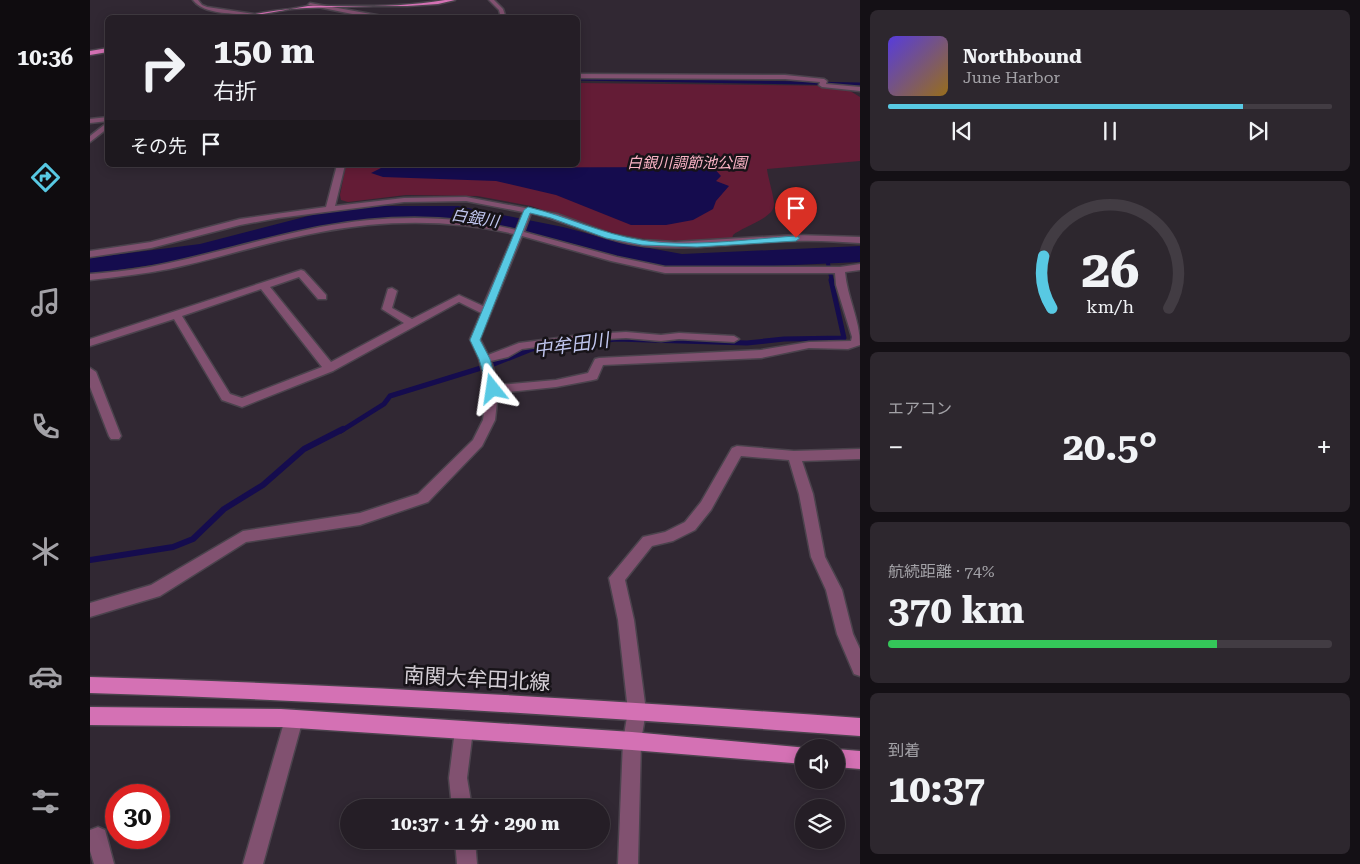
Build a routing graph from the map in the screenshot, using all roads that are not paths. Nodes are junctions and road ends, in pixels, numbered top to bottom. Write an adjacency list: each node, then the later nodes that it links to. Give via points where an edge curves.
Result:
1 (194, 0): 5 (street, via 207,8)
2 (453, 0): 4 (main road, via 405,6)
3 (491, 0): 7 (street)
4 (310, 4): 5 (main road); 6 (street)
5 (252, 14)
6 (367, 15)
7 (503, 15)
8 (105, 50): 9 (main road)
9 (90, 53)
10 (580, 76): 11 (street, via 784,77 824,80 822,85)
11 (860, 89)
12 (105, 119): 13 (street)
13 (90, 121)
14 (105, 127): 15 (street)
15 (90, 140)
16 (340, 167): 17 (street)
17 (330, 209): 18 (street, via 404,200 466,199); 21 (street, via 240,222 151,245)
18 (527, 212): 19 (street); 20 (street, via 554,216 609,236 642,243 674,245 796,238)
19 (517, 233): 23 (street, via 659,270); 24 (street, via 448,221 396,220 344,225 169,267); 28 (street)
20 (860, 240)
21 (90, 254)
22 (860, 267): 23 (street)
23 (838, 270): 36 (street, via 857,337 856,343 848,346 809,344 761,354 599,362 593,376 578,380)
24 (90, 277)
25 (263, 285): 27 (street, via 301,273); 29 (street); 34 (street)
26 (392, 291): 30 (street, via 387,309)
27 (322, 297)
28 (485, 310): 30 (street, via 459,298); 33 (street, via 475,340)
29 (176, 314): 32 (street); 34 (street, via 226,397 242,403)
30 (412, 323): 34 (street)
31 (734, 339): 33 (street, via 626,334 589,337 519,346)
32 (90, 343)
33 (486, 364): 36 (street)
34 (329, 368)
35 (90, 372): 37 (street)
36 (493, 389): 40 (street, via 489,420 478,443 423,498 360,519 243,537 155,591)
37 (115, 436)
38 (860, 454): 39 (street)
39 (794, 456): 41 (street, via 806,494 818,556 834,590 845,634); 43 (street, via 737,451 706,506 690,526 668,537 648,541 617,578 626,620)
40 (90, 610)
41 (860, 668)
42 (90, 685): 43 (main road, 南関大牟田北線, via 287,691)
43 (637, 711): 46 (main road, 南関大牟田北線); 48 (street)
44 (90, 716): 45 (main road)
45 (294, 719): 47 (main road); 56 (street)
46 (860, 728)
47 (464, 730): 48 (main road); 52 (street, via 458,778)
48 (632, 741): 49 (main road); 58 (street)
49 (795, 754)
50 (845, 759): 51 (main road)
51 (860, 760)
52 (461, 799)
53 (90, 841): 55 (street, via 98,837)
54 (466, 849): 57 (street)
55 (104, 864)
56 (253, 864)
57 (468, 864)
58 (628, 864)

